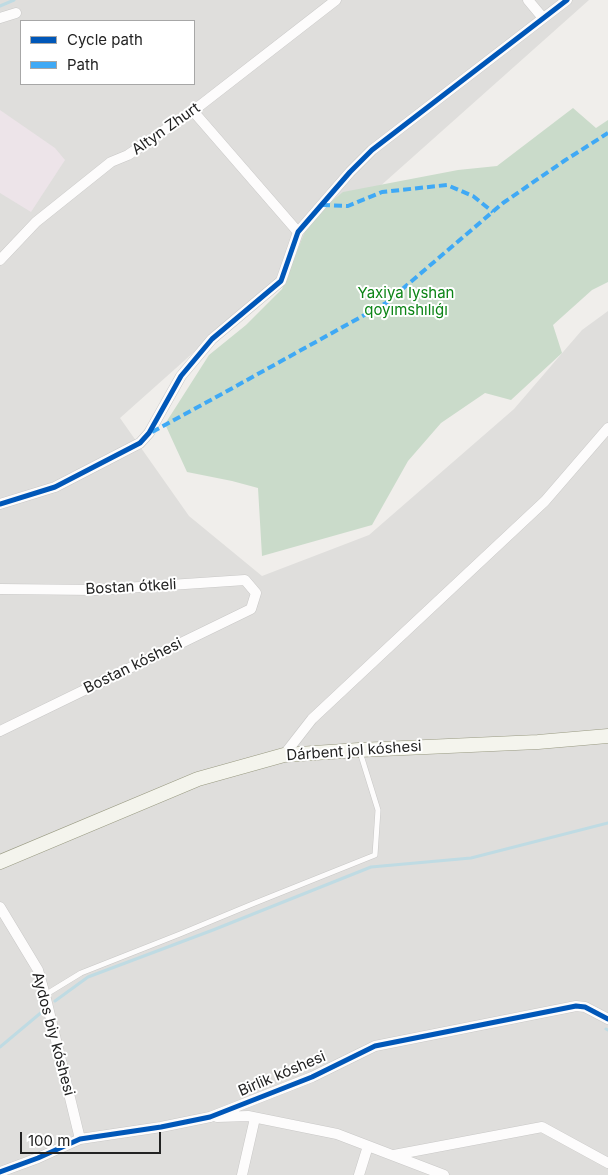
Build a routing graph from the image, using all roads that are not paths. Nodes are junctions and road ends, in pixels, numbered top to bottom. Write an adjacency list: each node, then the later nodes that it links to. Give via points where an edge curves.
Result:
1 (336, 0): 7 (street, Altyn Zhurt)
2 (528, 0): 6 (street)
3 (567, 0): 6 (street)
4 (16, 13): 5 (street)
5 (0, 18)
6 (542, 18): 8 (street, via 372,150)
7 (193, 111): 8 (street); 9 (street, Altyn Zhurt, via 128,156 111,162 36,222)
8 (298, 232): 11 (street, via 281,281 212,339 181,376 140,443 55,487)
9 (0, 260)
10 (608, 428): 17 (street, via 545,501 312,719)
11 (0, 504)
12 (0, 588): 13 (street, Bostan ótkeli, via 94,590 245,580)
13 (256, 592): 14 (street, Bostan kóshesi, via 251,609)
14 (0, 731)
15 (608, 736): 16 (main road, Dárbent jol kóshesi)
16 (359, 750): 17 (main road, Dárbent jol kóshesi); 20 (lane, via 378,810 375,855 81,973)
17 (284, 755): 18 (main road, Dárbent jol kóshesi, via 198,779)
18 (0, 862)
19 (0, 907): 20 (street, Aydos biy kóshesi, via 38,970)
20 (45, 995): 24 (street, Aydos biy kóshesi)
21 (608, 1019): 22 (street, Birlik kóshesi, via 576,1006 375,1046 312,1077)
22 (210, 1117): 23 (street); 24 (street, Birlik kóshesi)
23 (255, 1118): 25 (street, via 337,1134); 29 (street)
24 (80, 1139): 28 (street, Birlik kóshesi)
25 (368, 1146): 26 (street); 30 (street)
26 (392, 1156): 27 (street, via 542,1127); 31 (street)
27 (608, 1163)
28 (0, 1172)
29 (242, 1175)
30 (359, 1175)
31 (444, 1175)

